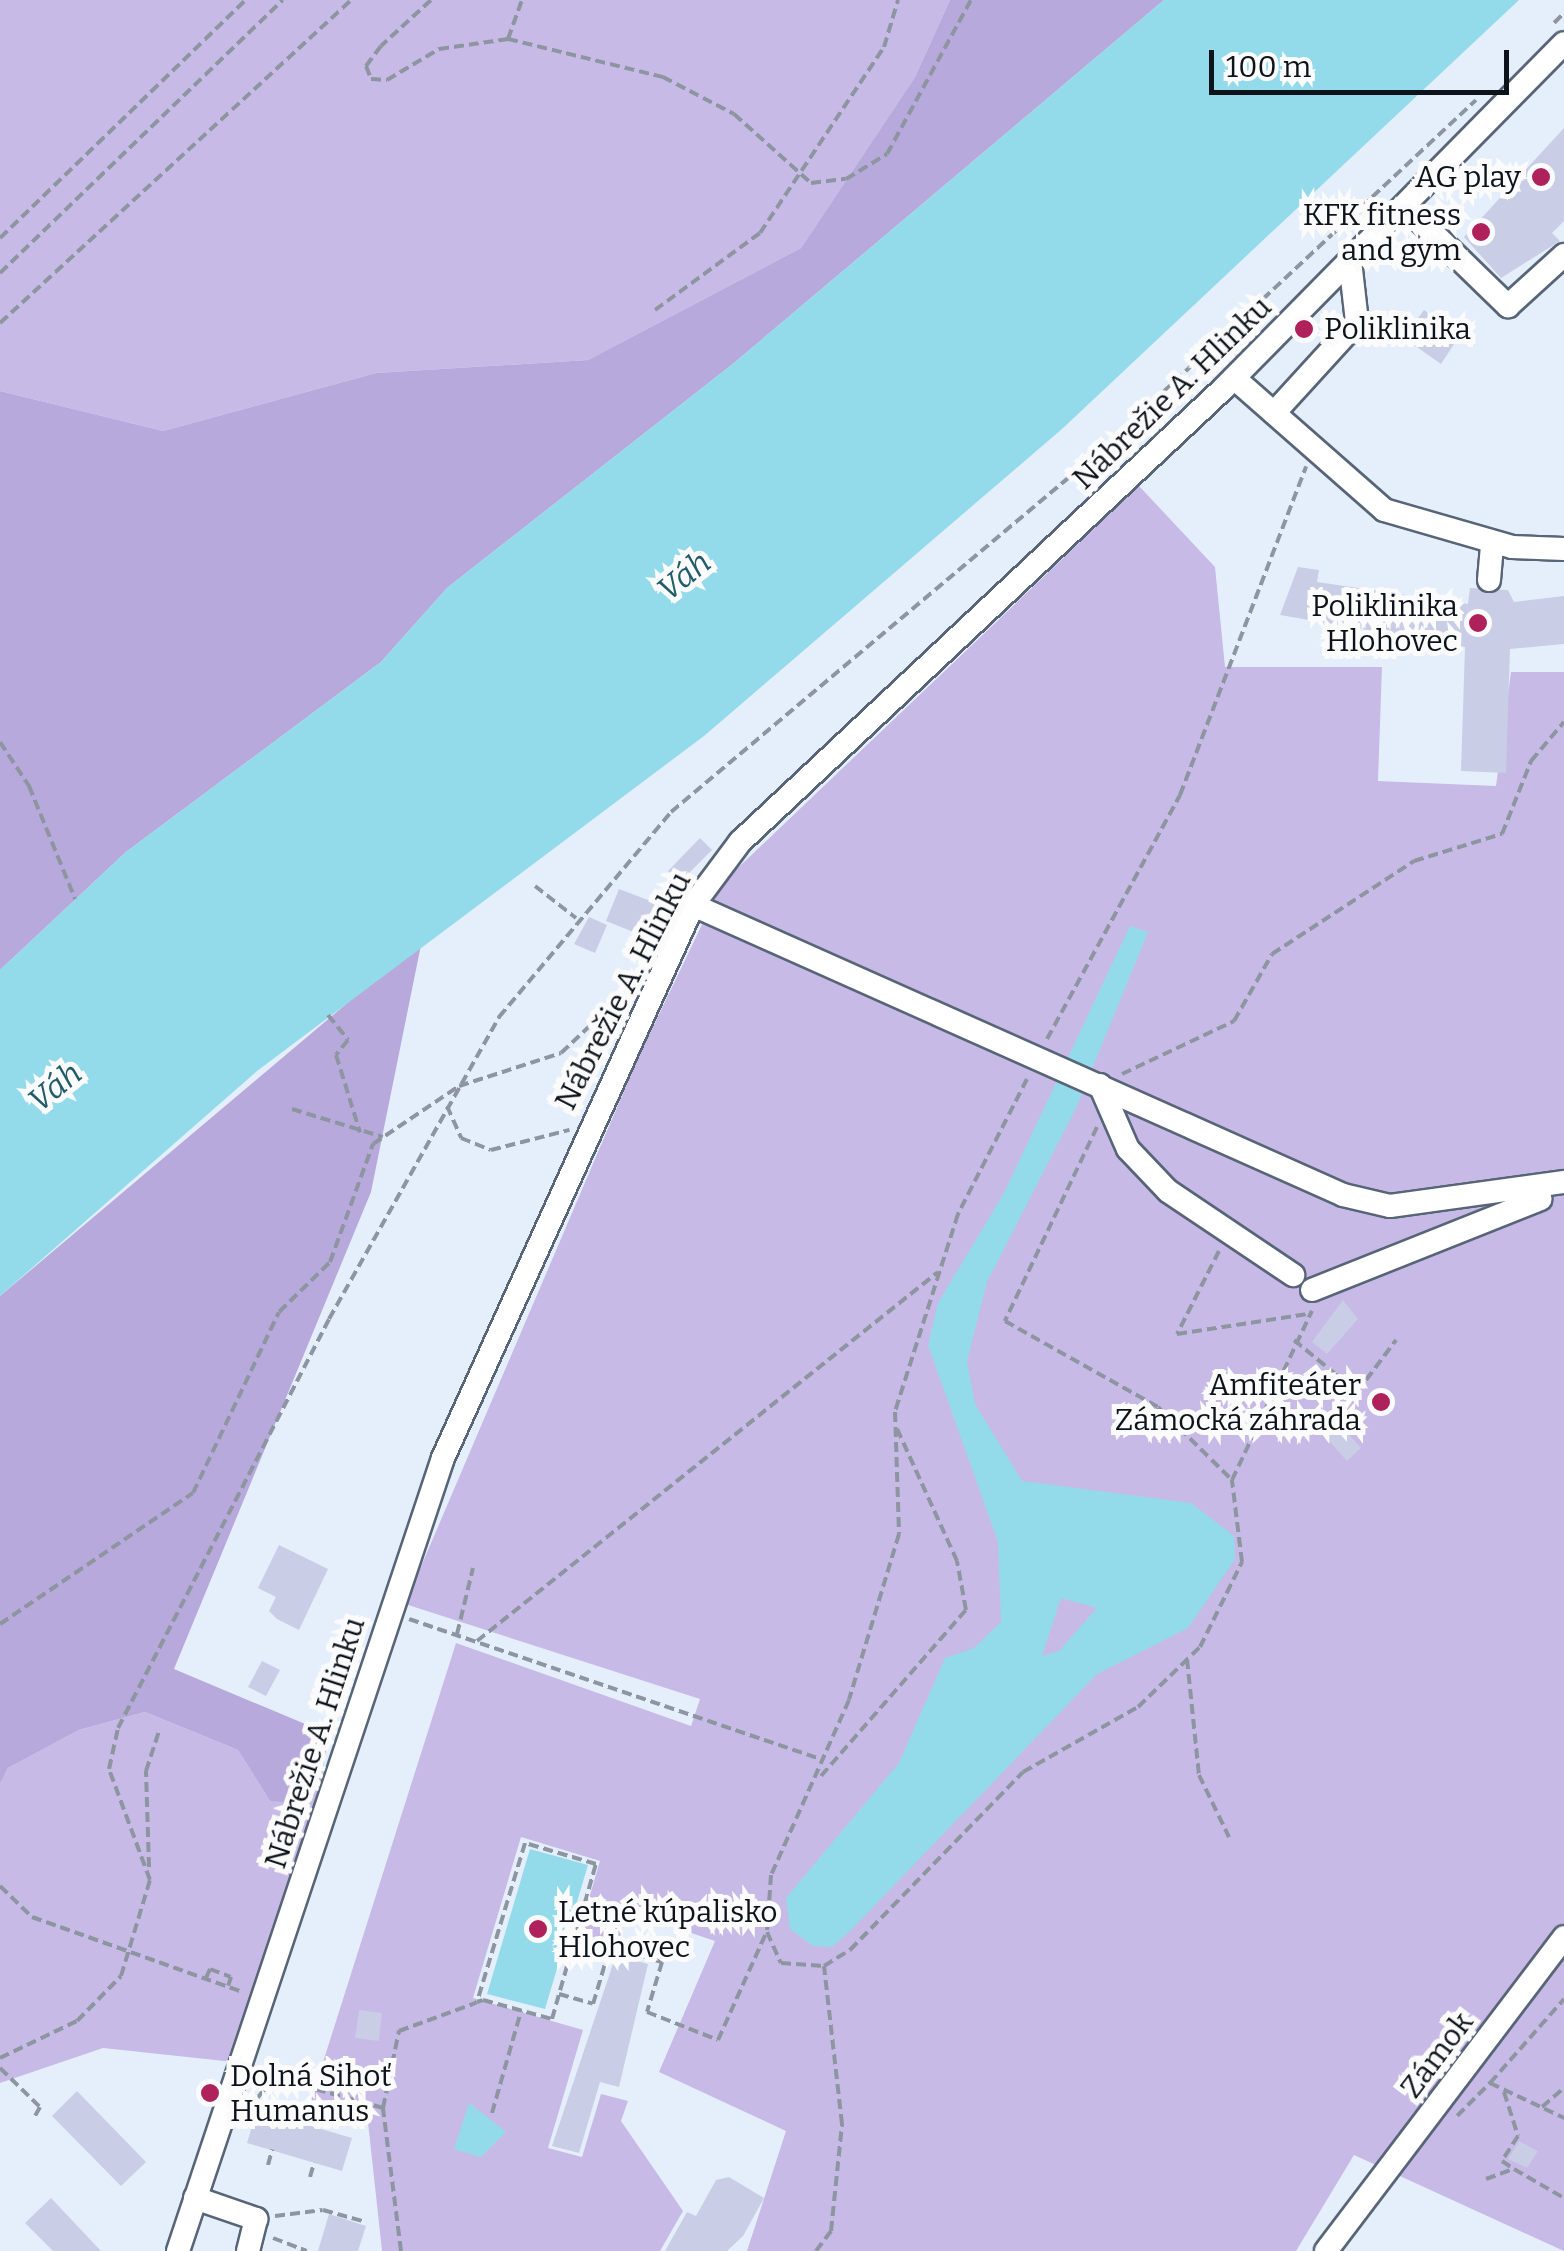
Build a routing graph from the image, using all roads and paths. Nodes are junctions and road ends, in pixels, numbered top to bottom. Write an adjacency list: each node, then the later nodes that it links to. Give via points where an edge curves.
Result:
1 (246, 0): 14 (path)
2 (283, 0): 17 (path)
3 (350, 0): 19 (path)
4 (430, 0): 10 (path, via 380,46 366,66 371,79 387,80 439,49)
5 (522, 0): 10 (path)
6 (898, 0): 12 (path, via 884,47)
7 (972, 0): 12 (path, via 887,154 846,179)
8 (1564, 12): 9 (path)
9 (1554, 38): 13 (street, Nábrežie A. Hlinku)
10 (508, 40): 12 (path, via 663,78 734,114)
11 (1478, 97): 20 (path)
12 (802, 175): 18 (path, via 760,233)
13 (1405, 206): 15 (street, via 1508,306); 16 (street, Nábrežie A. Hlinku)
14 (0, 238)
15 (1564, 256)
16 (1350, 261): 21 (street, Nábrežie A. Hlinku); 22 (street, via 1357,322)
17 (0, 273)
18 (655, 310)
19 (0, 323)
20 (1216, 348): 21 (path); 32 (path, via 682,802)
21 (1225, 371): 22 (street); 31 (street, Nábrežie A. Hlinku, via 740,842)
22 (1274, 412): 23 (street)
23 (1313, 447): 24 (street, via 1384,510); 35 (path, via 1188,777)
24 (1492, 543): 25 (street); 26 (street)
25 (1564, 549)
26 (1489, 580)
27 (1564, 722): 36 (path, via 1531,761 1502,834 1414,861 1272,954 1234,1021)
28 (0, 742): 30 (path, via 29,786)
29 (535, 886): 32 (path)
30 (75, 899)
31 (693, 905): 35 (street); 41 (street, Nábrežie A. Hlinku)
32 (576, 918): 37 (path)
33 (639, 974): 37 (path, via 590,1033 560,1053)
34 (328, 1016): 42 (path, via 348,1040 336,1055)
35 (1038, 1056): 36 (street); 46 (path)
36 (1096, 1083): 40 (street); 44 (street, via 1343,1195 1390,1206)
37 (459, 1086): 38 (path); 43 (path)
38 (447, 1106): 41 (path, via 461,1138 491,1150 550,1140); 63 (path, via 118,1728 109,1768)
39 (292, 1109): 42 (path)
40 (1105, 1109): 45 (street, via 1168,1191); 52 (path, via 1005,1320 1158,1407)
41 (588, 1120): 54 (street, Nábrežie A. Hlinku, via 443,1458)
42 (360, 1132): 43 (path)
43 (382, 1137): 55 (path, via 362,1163 330,1262 279,1312 193,1494)
44 (1564, 1182): 47 (street, via 1540,1200)
45 (1227, 1233): 47 (street); 48 (path, via 1177,1334)
46 (940, 1271): 51 (path); 57 (path)
47 (1309, 1288): 48 (path)
48 (1310, 1314): 49 (path)
49 (1294, 1340): 50 (path, via 1357,1392); 52 (path)
50 (1396, 1340)
51 (895, 1424): 60 (path, via 898,1534); 61 (path, via 957,1561 966,1610)
52 (1232, 1480): 58 (path, via 1242,1562)
53 (473, 1568): 56 (path)
54 (390, 1614): 56 (path); 92 (street, Nábrežie A. Hlinku)
55 (0, 1624)
56 (458, 1634): 57 (path)
57 (478, 1641): 60 (path)
58 (1187, 1659): 62 (path, via 1199,1774); 68 (path, via 1138,1707 1023,1772)
59 (159, 1731): 63 (path, via 146,1771)
60 (822, 1760): 61 (path)
61 (818, 1778): 65 (path, via 771,1875)
62 (1229, 1837)
63 (149, 1877): 67 (path)
64 (0, 1886): 67 (path, via 32,1917)
65 (767, 1932): 68 (path, via 781,1963); 70 (path, via 718,2040 647,2012 662,1962 610,1947 593,2004)
66 (1564, 1937): 100 (street, Zámok)
67 (132, 1950): 69 (path); 74 (path, via 102,2001)
68 (824, 1966): 99 (path, via 842,2124 830,2231)
69 (206, 1978): 69 (path, via 210,1969 231,1977 228,1986)
70 (559, 1994): 72 (path, via 596,1864 524,1843); 73 (path, via 552,2019)
71 (1564, 1999): 77 (path)
72 (477, 2002): 73 (path); 81 (path, via 400,2031)
73 (522, 2010): 82 (path)
74 (0, 2058)
75 (0, 2068): 83 (path, via 40,2107)
76 (274, 2078): 81 (path)
77 (1490, 2083): 79 (path); 85 (path)
78 (1564, 2088): 80 (path)
79 (1504, 2089): 80 (path); 89 (path, via 1518,2136 1502,2161)
80 (1542, 2107): 84 (path)
81 (383, 2108): 98 (path)
82 (492, 2113)
83 (34, 2118)
84 (1564, 2118)
85 (1450, 2123)
86 (272, 2150): 88 (path)
87 (314, 2163): 90 (path)
88 (268, 2166)
89 (1514, 2170): 91 (path); 93 (path)
90 (310, 2178)
91 (1486, 2179)
92 (195, 2198): 95 (street); 96 (street, Nábrežie A. Hlinku)
93 (1564, 2198)
94 (366, 2222): 95 (path, via 323,2210)
95 (252, 2234): 97 (path)
96 (178, 2251)
97 (307, 2251)
98 (401, 2251)
99 (816, 2251)
100 (1326, 2251)

